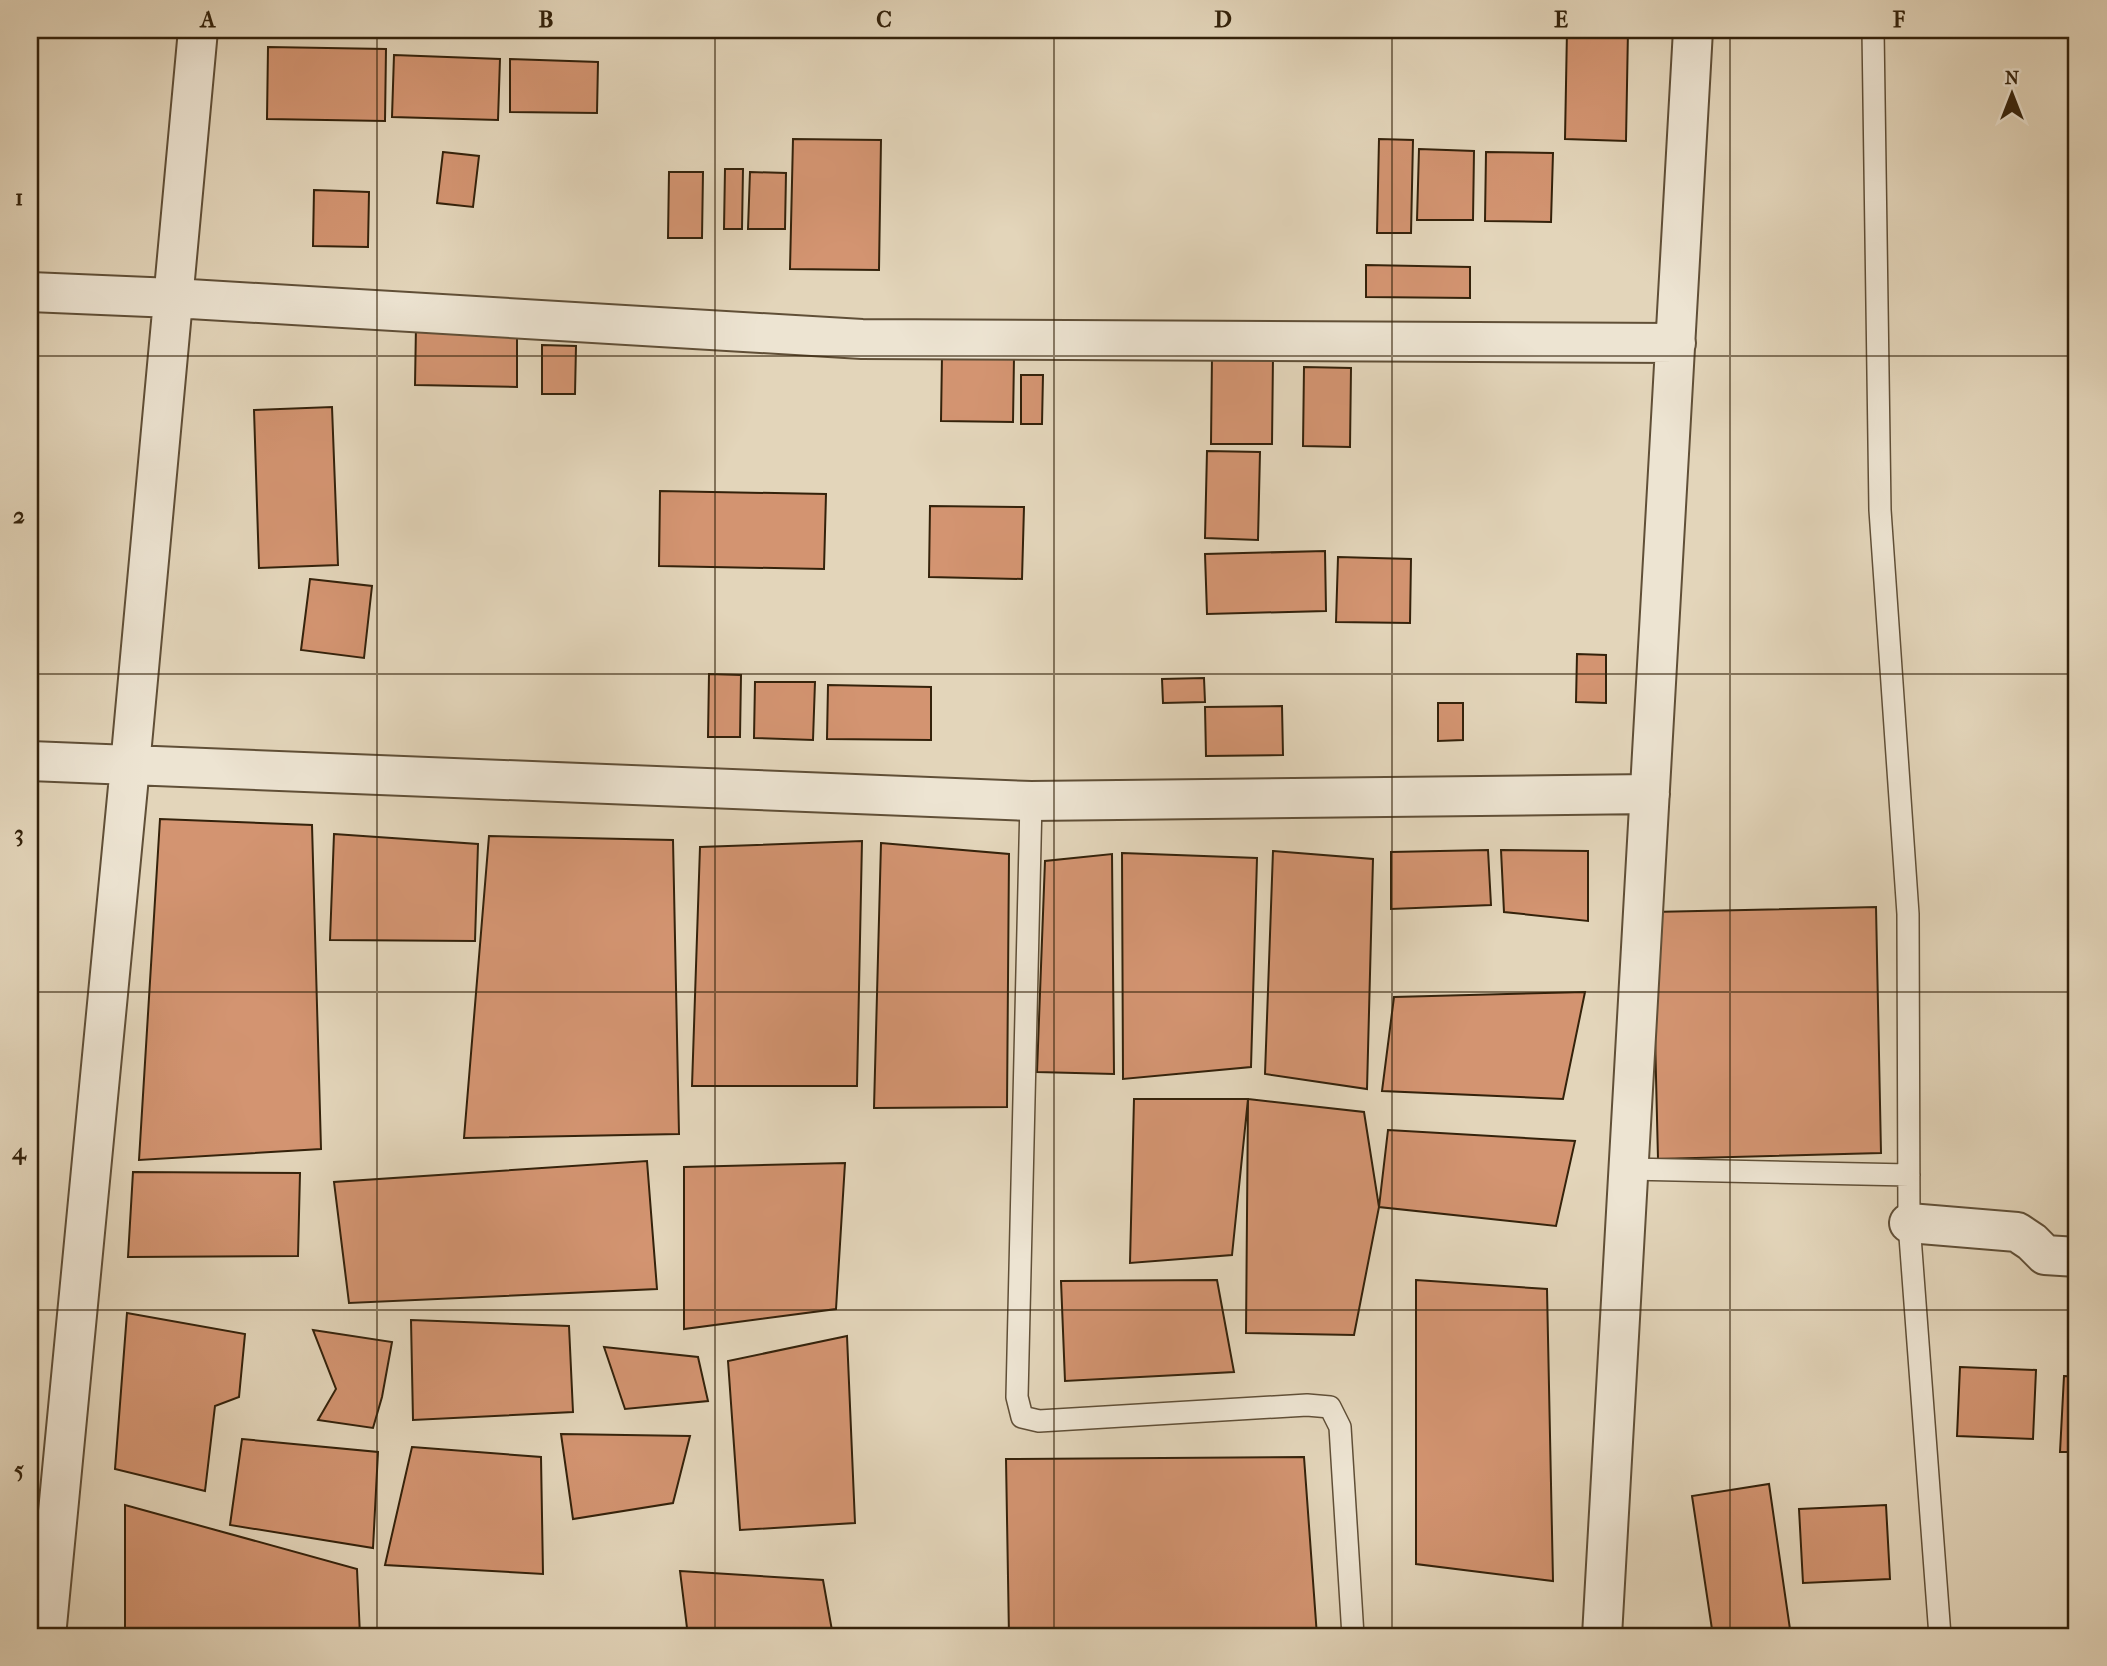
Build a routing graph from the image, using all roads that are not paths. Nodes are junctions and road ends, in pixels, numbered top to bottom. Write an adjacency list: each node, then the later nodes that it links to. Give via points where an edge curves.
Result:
1 (198, 30): 5 (street)
2 (1693, 30): 6 (street)
3 (1873, 30): 12 (lane, via 1880,510 1908,914)
4 (30, 292): 5 (street)
5 (173, 298): 6 (street, via 862,339); 8 (street)
6 (1676, 343): 9 (street)
7 (30, 761): 8 (street)
8 (130, 766): 10 (street); 15 (street)
9 (1650, 794): 10 (street); 11 (street)
10 (1031, 801): 16 (lane, via 1017,1397 1022,1417 1039,1421 1330,1407 1340,1427)
11 (1629, 1169): 12 (lane); 17 (street)
12 (1909, 1175): 13 (lane)
13 (1909, 1223): 14 (street, via 2017,1232 2045,1255); 18 (lane)
14 (2077, 1257)
15 (46, 1636)
16 (1353, 1636)
17 (1602, 1636)
18 (1940, 1636)

